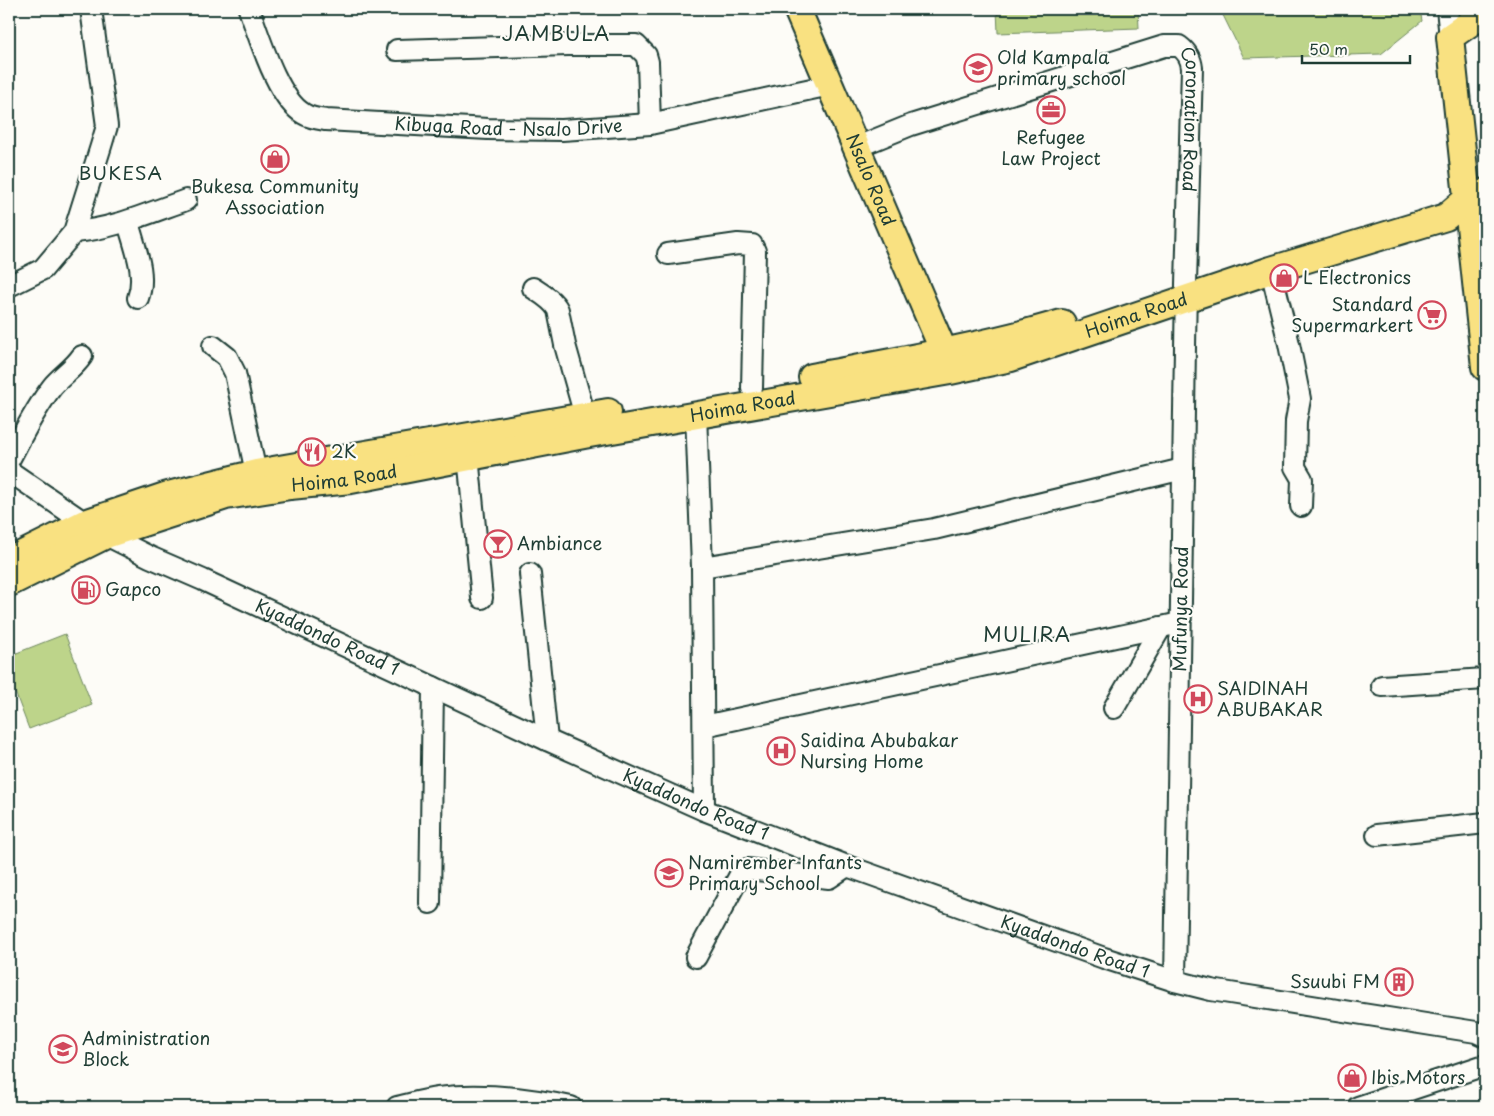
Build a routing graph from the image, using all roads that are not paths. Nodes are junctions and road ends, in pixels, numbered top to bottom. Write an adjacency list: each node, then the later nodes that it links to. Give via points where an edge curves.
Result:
1 (91, 9): 14 (street, via 107,126)
2 (249, 9): 9 (street, Kibuga Road - Nsalo Drive, via 273,73 296,108 315,118 488,130 562,130)
3 (1447, 9): 6 (street)
4 (1473, 13): 6 (main road)
5 (803, 15): 8 (main road, Nsalo Road)
6 (1450, 37): 11 (main road)
7 (397, 50): 9 (street, via 636,45 648,62)
8 (830, 85): 9 (street, Kibuga Road - Nsalo Drive); 10 (main road, Nsalo Road)
9 (650, 124)
10 (857, 147): 20 (street, Coronation Road, via 980,102 1164,46 1179,46 1191,59 1192,68); 23 (main road, Nsalo Road)
11 (1476, 196): 15 (main road); 17 (main road, Hoima Road, via 1446,217); 20 (main road, Hoima Road, via 1441,199 1266,255)
12 (186, 200): 13 (street)
13 (128, 222): 14 (street); 21 (street, via 142,276)
14 (74, 232): 18 (street, via 43,269)
15 (1478, 239): 25 (main road)
16 (668, 254): 26 (street, via 752,245 755,251)
17 (1271, 270): 20 (main road, Hoima Road); 34 (street, via 1300,399 1294,467 1302,479)
18 (9, 286)
19 (532, 288): 28 (street, via 556,305)
20 (1187, 291): 23 (main road, Hoima Road); 27 (main road, Hoima Road, via 1011,358); 31 (street, Mufunya Road)
21 (138, 298)
22 (213, 346): 33 (street, via 227,357 235,373)
23 (944, 352): 26 (main road, Hoima Road)
24 (82, 356): 30 (street, via 53,386)
25 (1485, 367)
26 (752, 388): 28 (main road, Hoima Road)
27 (696, 414): 29 (main road, Hoima Road); 37 (street)
28 (584, 416): 33 (main road, Hoima Road)
29 (468, 456): 35 (main road, Hoima Road, via 352,480 226,496); 40 (street)
30 (9, 460)
31 (1183, 469): 37 (street, via 934,529); 41 (street, Mufunya Road)
32 (9, 471): 35 (street, Kyaddondo Road 1)
33 (256, 472): 35 (main road, Hoima Road, via 168,495)
34 (1301, 506)
35 (96, 529): 36 (main road, Hoima Road); 39 (main road, Hoima Road); 45 (street, Kyaddondo Road 1)
36 (9, 561)
37 (702, 567): 47 (street)
38 (530, 574): 48 (street)
39 (9, 584)
40 (482, 598)
41 (1180, 623): 42 (street); 55 (street, Mufunya Road)
42 (1161, 628): 46 (street); 47 (street)
43 (1485, 679): 44 (street)
44 (1382, 686)
45 (433, 687): 48 (street, Kyaddondo Road 1); 53 (street)
46 (1114, 708)
47 (704, 726): 49 (street)
48 (547, 740): 49 (street, Kyaddondo Road 1)
49 (704, 810): 52 (street, Kyaddondo Road 1)
50 (1485, 823): 51 (street)
51 (1377, 835)
52 (847, 866): 54 (street, via 829,878 747,869 741,873); 55 (street, Kyaddondo Road 1)
53 (430, 903)
54 (696, 957)
55 (1175, 981): 56 (street, Kyaddondo Road 1, via 1211,990)
56 (1485, 1036)
57 (1485, 1064): 60 (street)
58 (397, 1107): 59 (street, via 438,1098 469,1096 504,1097)
59 (571, 1107)
60 (1358, 1107)

